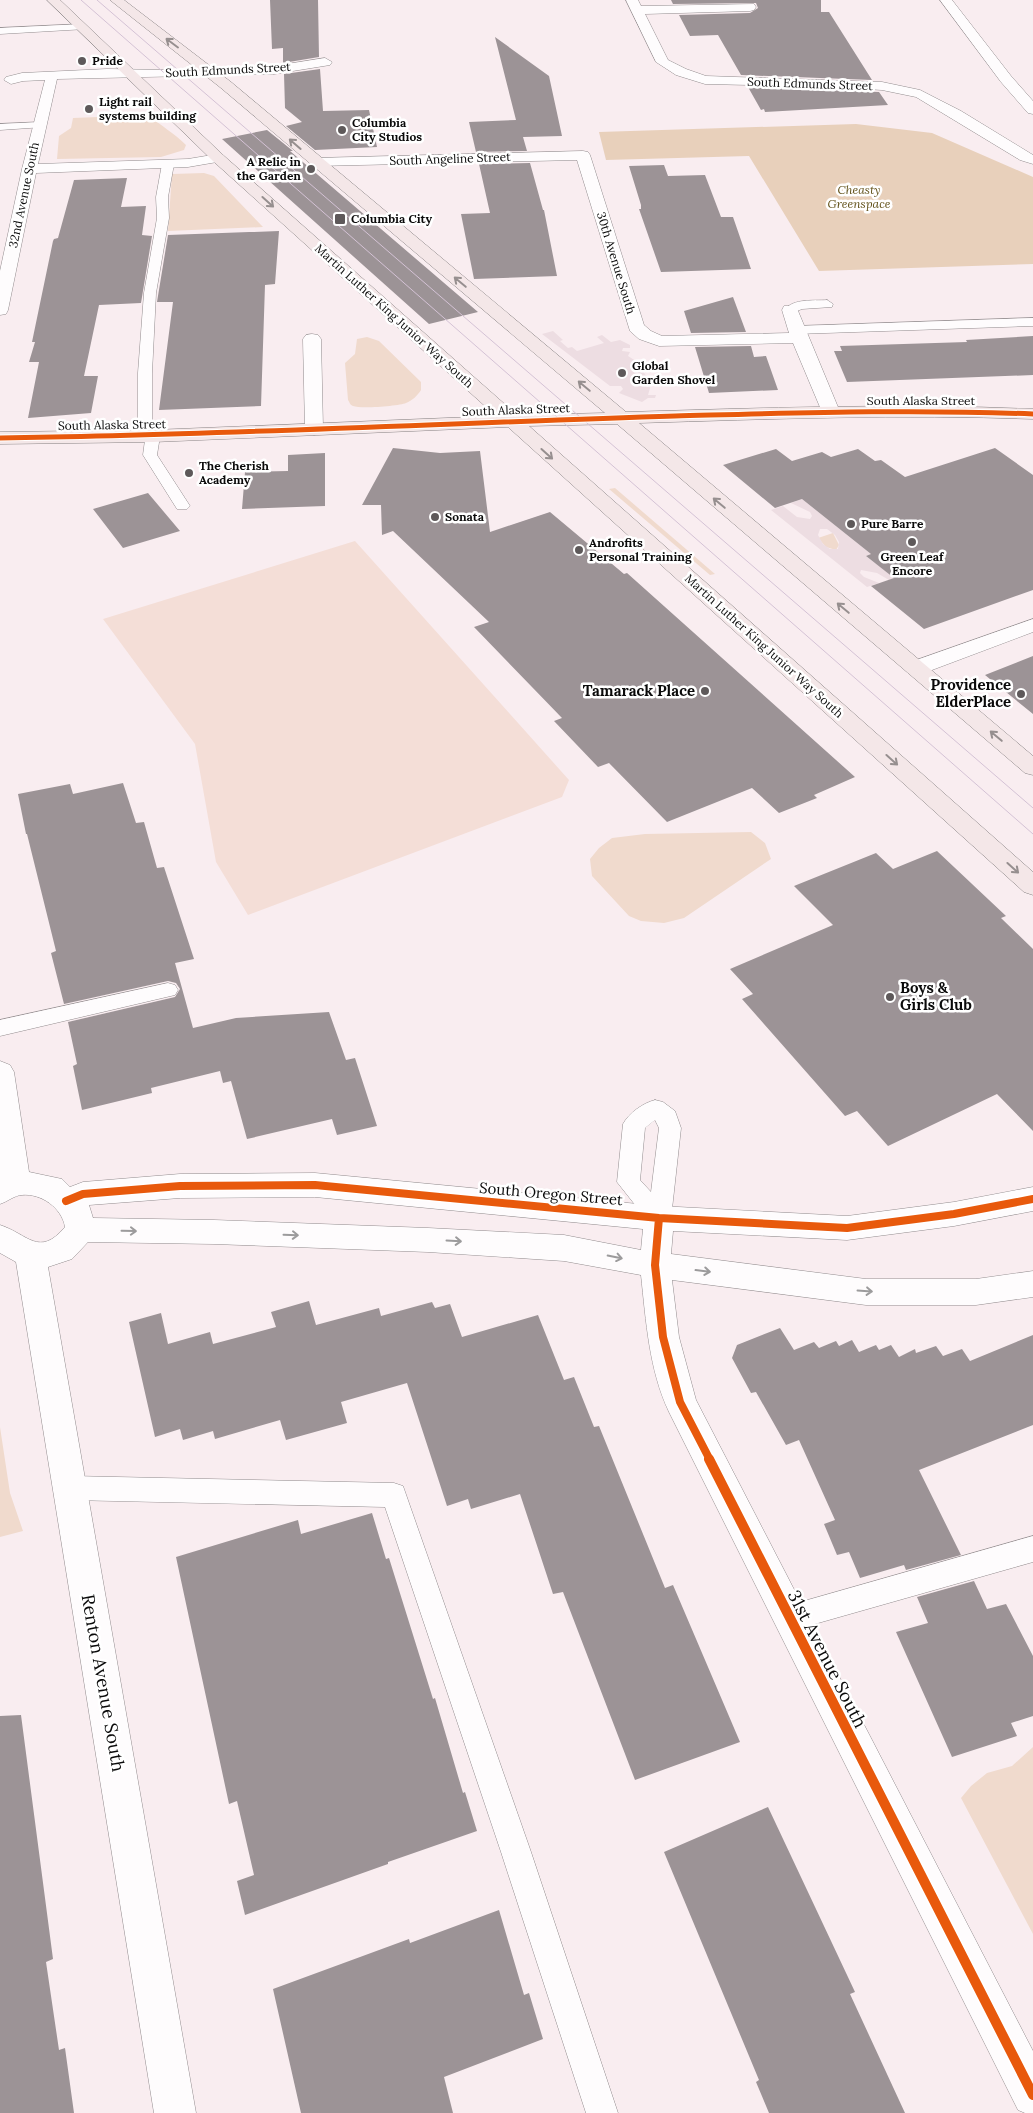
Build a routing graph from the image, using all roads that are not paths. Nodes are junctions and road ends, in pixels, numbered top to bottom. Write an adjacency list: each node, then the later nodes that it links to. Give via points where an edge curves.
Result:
1 (53, 0): 6 (main road, Martin Luther King Junior Way South)
2 (116, 0): 9 (main road, one-way to 2)
3 (946, 0): 12 (street)
4 (634, 5): 5 (street); 20 (street, South Edmunds Street, via 663,62 681,72 705,80 835,82 882,86 920,94)
5 (750, 7)
6 (83, 27): 7 (lane); 10 (main road, Martin Luther King Junior Way South)
7 (0, 31)
8 (325, 62): 9 (street, South Edmunds Street, via 274,70)
9 (210, 72): 10 (street, South Edmunds Street); 21 (main road, one-way to 9)
10 (130, 74): 13 (street, South Edmunds Street); 14 (street, South Edmunds Street); 19 (main road, Martin Luther King Junior Way South)
11 (1024, 78): 12 (street)
12 (1006, 79): 15 (street)
13 (5, 80): 14 (street, South Edmunds Street)
14 (51, 81): 16 (street, 32nd Avenue South)
15 (1033, 110)
16 (40, 125): 17 (lane); 23 (street, 32nd Avenue South)
17 (0, 127)
18 (583, 155): 21 (street, South Angeline Street); 28 (street, 30th Avenue South, via 636,328 658,340 680,342)
19 (218, 158): 22 (street); 33 (main road, Martin Luther King Junior Way South, one-way to 33)
20 (1033, 160)
21 (316, 162): 32 (main road, one-way to 21)
22 (168, 164): 23 (street); 35 (lane, via 162,197 163,218 150,293 145,373)
23 (29, 169): 24 (street, 32nd Avenue South)
24 (1, 302)
25 (827, 304): 26 (lane, via 800,305)
26 (790, 310): 28 (street)
27 (1033, 322): 28 (lane)
28 (797, 334): 30 (street)
29 (312, 339): 34 (street)
30 (831, 412): 31 (main road, South Alaska Street); 32 (main road, South Alaska Street)
31 (1033, 414)
32 (622, 418): 33 (main road, South Alaska Street); 39 (main road, one-way to 32)
33 (511, 421): 34 (main road, South Alaska Street); 41 (main road, Martin Luther King Junior Way South, one-way to 41)
34 (314, 429): 35 (main road, South Alaska Street)
35 (149, 436): 36 (main road, South Alaska Street); 37 (lane, via 150,455)
36 (0, 438)
37 (182, 506)
38 (1033, 625): 39 (street)
39 (916, 668): 40 (main road, one-way to 39)
40 (1033, 768)
41 (1033, 886)
42 (168, 990): 43 (lane)
43 (0, 1028)
44 (0, 1072): 45 (street)
45 (8, 1187): 47 (street, via 52,1187)
46 (1033, 1200): 48 (street, South Oregon Street, via 847,1228)
47 (66, 1201): 48 (street, South Oregon Street, via 83,1194 180,1186 315,1185); 49 (street, via 78,1214)
48 (660, 1218): 51 (street, 31st Avenue South)
49 (80, 1230): 50 (street, via 62,1250 42,1255); 51 (street, one-way to 51, via 409,1239 564,1248)
50 (15, 1246): 53 (street, Renton Avenue South)
51 (655, 1265): 52 (street, one-way to 52, via 866,1292 976,1292); 55 (street, 31st Avenue South, via 663,1337 680,1402)
52 (1033, 1284)
53 (70, 1488): 57 (street, Renton Avenue South); 58 (lane, via 394,1495)
54 (1033, 1549): 55 (lane)
55 (790, 1618): 56 (street, 31st Avenue South)
56 (1033, 2095)
57 (175, 2113)
58 (602, 2113)

